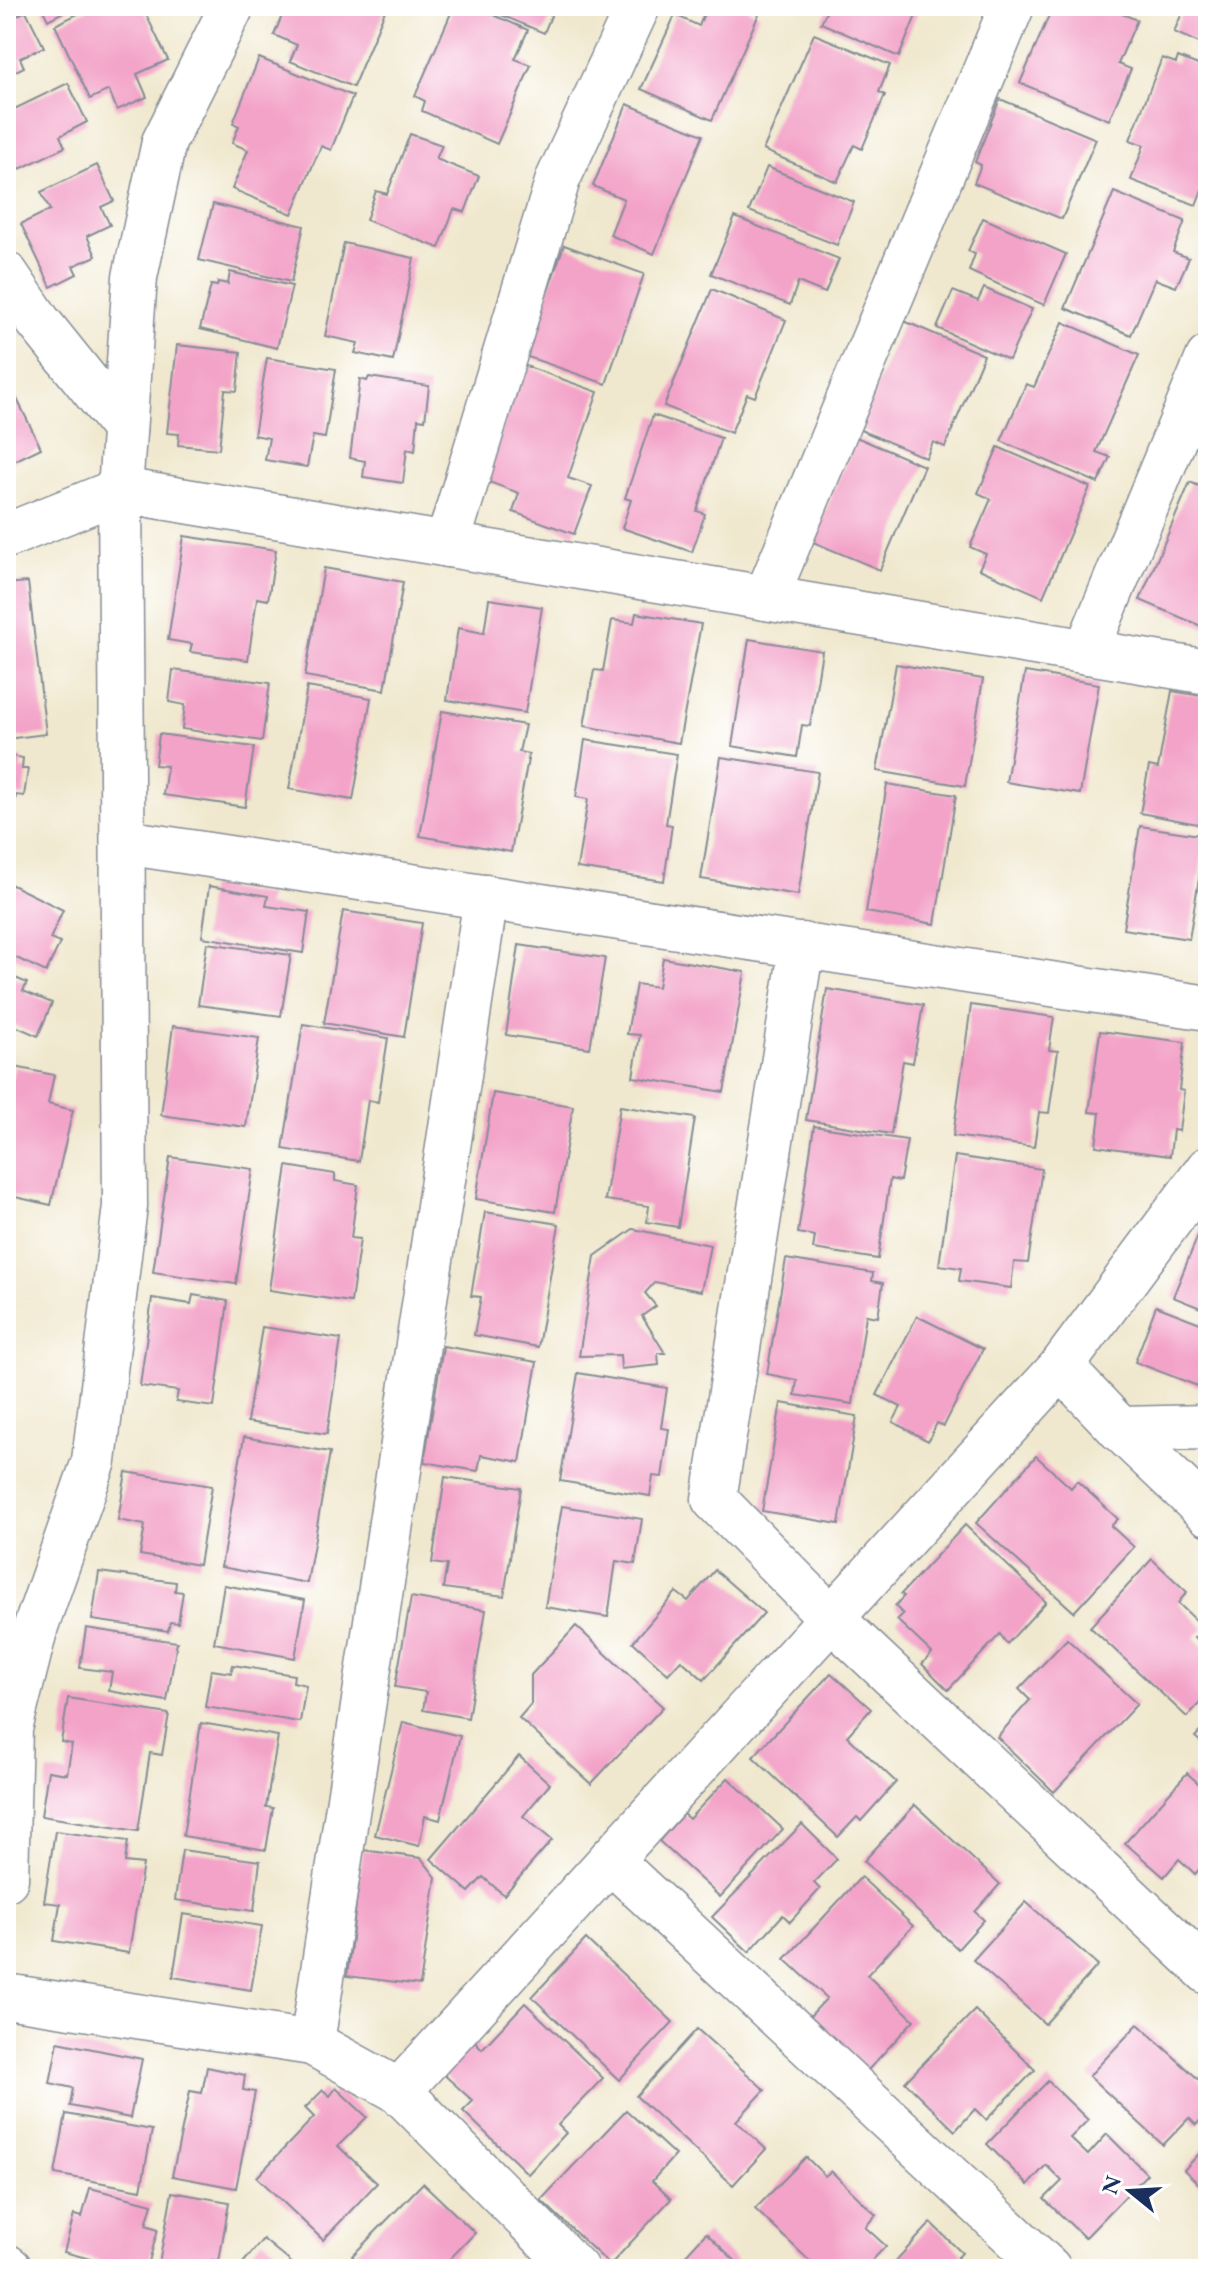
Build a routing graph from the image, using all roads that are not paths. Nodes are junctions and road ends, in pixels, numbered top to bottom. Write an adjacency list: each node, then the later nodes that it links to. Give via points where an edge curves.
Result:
1 (638, 6): 9 (street, via 558,179)
2 (1012, 6): 10 (street)
3 (228, 9): 6 (street, via 164,142 135,277)
4 (6, 274): 6 (street)
5 (1208, 358): 11 (street)
6 (124, 428): 7 (street)
7 (120, 490): 8 (street); 9 (street); 13 (street)
8 (6, 536)
9 (447, 545): 10 (street)
10 (766, 598): 11 (street)
11 (1086, 652): 12 (street)
12 (1208, 672)
13 (124, 842): 14 (street); 24 (street, via 125,1206 94,1461 36,1626 10,1729)
14 (486, 897): 15 (street); 27 (street)
15 (802, 945): 16 (street); 22 (street, via 714,1499)
16 (1208, 1008)
17 (1208, 1169): 18 (street)
18 (1061, 1367): 20 (street); 22 (street)
19 (1208, 1427): 20 (street)
20 (1120, 1429): 21 (street)
21 (1208, 1513)
22 (831, 1618): 23 (street); 25 (street)
23 (610, 1860): 28 (street); 30 (street)
24 (6, 1879)
25 (1208, 1972)
26 (6, 1996): 27 (street)
27 (312, 2043): 28 (street)
28 (399, 2091): 29 (street)
29 (576, 2269)
30 (1049, 2269)

